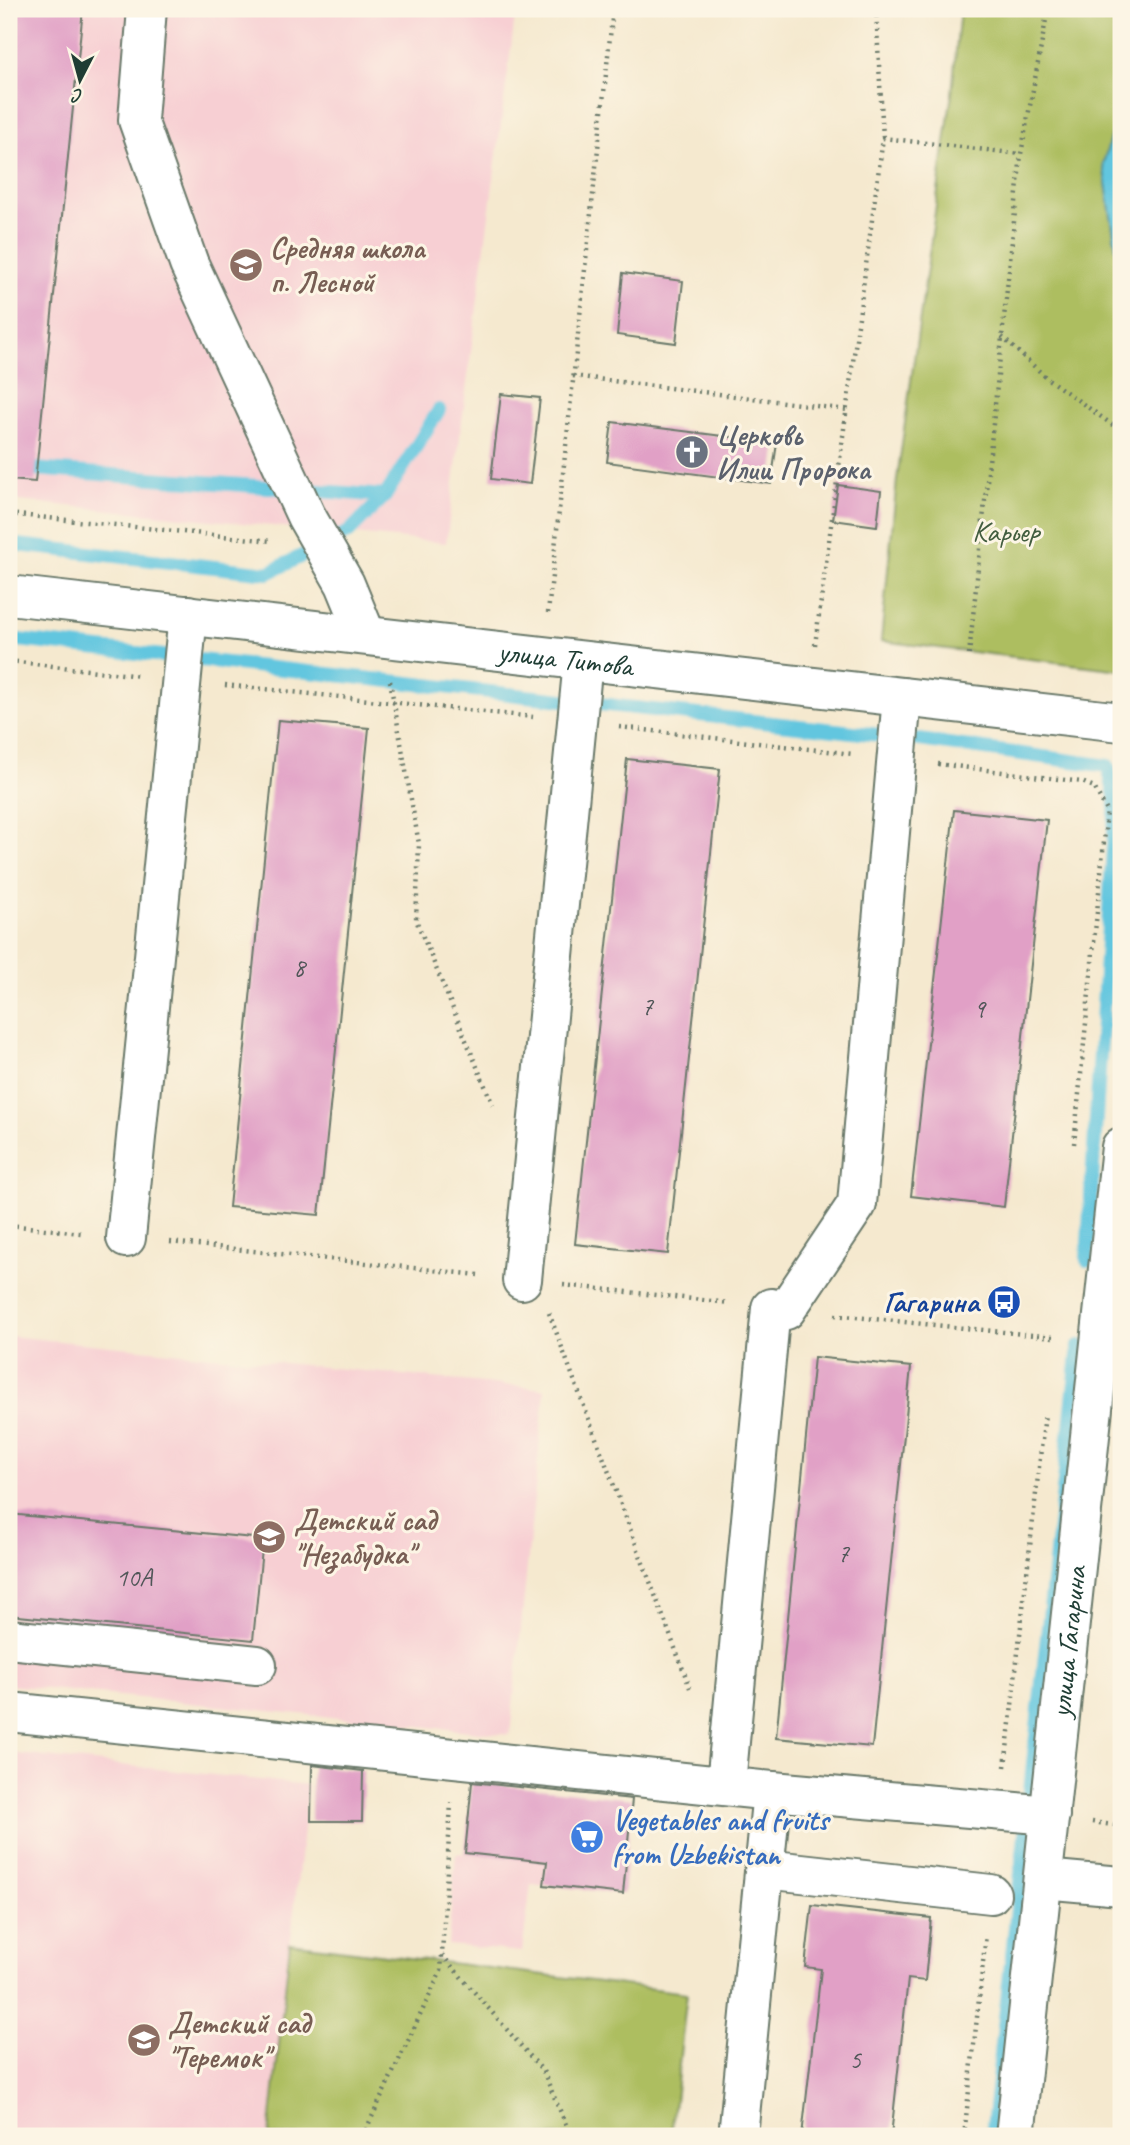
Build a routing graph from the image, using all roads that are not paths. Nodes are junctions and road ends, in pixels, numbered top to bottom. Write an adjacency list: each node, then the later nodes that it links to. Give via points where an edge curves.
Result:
1 (147, 9): 4 (street, via 138,120 189,264)
2 (9, 595): 3 (street, улица Титова)
3 (188, 615): 4 (street, улица Титова); 9 (street)
4 (366, 635): 5 (street, улица Титова)
5 (583, 661): 6 (street, улица Титова); 10 (street)
6 (902, 696): 7 (street, улица Титова); 15 (street, via 857,1204 779,1309)
7 (1121, 722)
8 (1121, 1147): 11 (street, улица Гагарина)
9 (126, 1238)
10 (522, 1280)
11 (1113, 1307): 17 (street, улица Гагарина)
12 (9, 1639): 13 (street)
13 (257, 1665)
14 (9, 1712): 15 (street)
15 (726, 1784): 16 (street)
16 (772, 1791): 17 (street); 18 (street)
17 (1050, 1815): 19 (street, улица Гагарина)
18 (765, 1869): 21 (street); 22 (street)
19 (1043, 1878): 20 (street); 23 (street, улица Гагарина)
20 (1121, 1886)
21 (991, 1894)
22 (738, 2136)
23 (1015, 2136)

